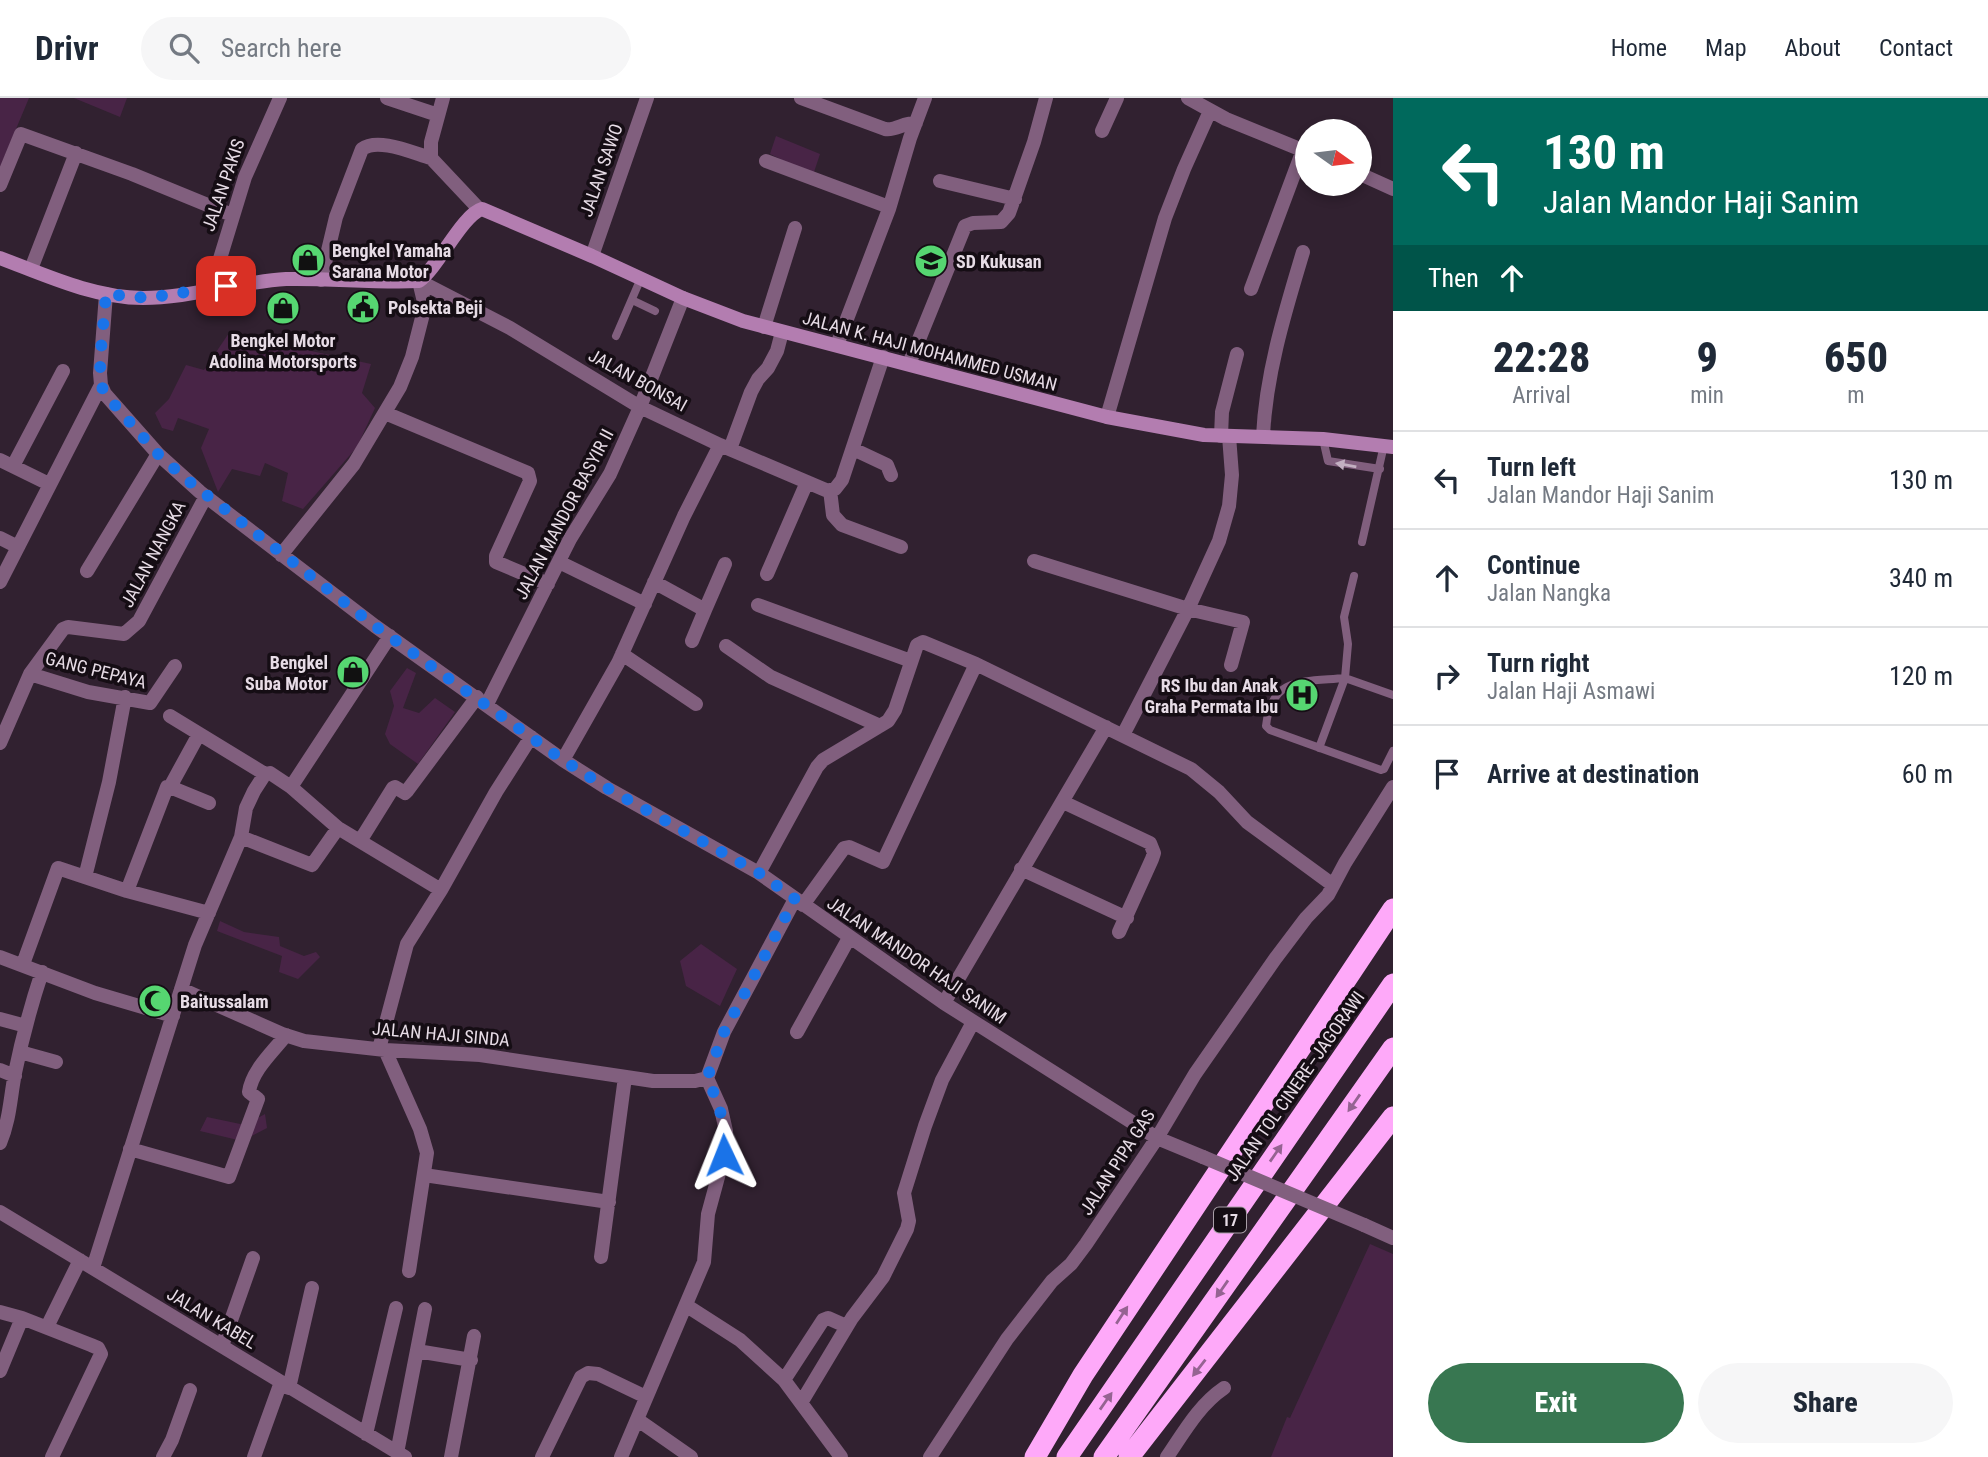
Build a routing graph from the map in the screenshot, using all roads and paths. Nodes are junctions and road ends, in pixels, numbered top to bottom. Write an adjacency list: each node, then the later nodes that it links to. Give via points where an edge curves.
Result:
1 (280, 98): 26 (street, JALAN PAKIS)
2 (387, 98): 11 (street)
3 (443, 98): 11 (street)
4 (647, 98): 29 (street, JALAN SAWO)
5 (801, 98): 12 (street, via 889,130)
6 (925, 98): 12 (street)
7 (1046, 98): 23 (street)
8 (1117, 98): 13 (street)
9 (1188, 98): 10 (street)
10 (1210, 111): 14 (street); 52 (street, via 1165,218)
11 (438, 115): 16 (street)
12 (916, 123): 24 (street)
13 (1102, 131)
14 (1295, 147)
15 (75, 153): 21 (street, via 22,134); 26 (street); 31 (street)
16 (431, 158): 25 (street); 33 (street, via 379,144 362,149 336,217)
17 (766, 161): 24 (street)
18 (1295, 177): 36 (street)
19 (1372, 179): 22 (street)
20 (940, 181): 23 (street)
21 (0, 185)
22 (1393, 189)
23 (1015, 199): 47 (street, via 1000,222 965,226)
24 (889, 206): 44 (street)
25 (479, 209): 29 (street, JALAN K. HAJI MOHAMMED USMAN); 34 (street)
26 (232, 215): 35 (street, JALAN PAKIS)
27 (795, 228): 41 (street)
28 (1303, 251): 54 (street, via 1269,381)
29 (592, 256): 32 (street, JALAN K. HAJI MOHAMMED USMAN)
30 (0, 258): 31 (street)
31 (31, 270): 37 (street)
32 (641, 278): 38 (street, JALAN K. HAJI MOHAMMED USMAN); 39 (lane)
33 (321, 280): 34 (street); 35 (street)
34 (419, 281): 50 (street, JALAN BONSAI, via 510,328); 51 (street, via 425,306 421,329 407,371)
35 (211, 288): 37 (street, via 147,298)
36 (1251, 289)
37 (106, 294): 49 (street)
38 (683, 298): 41 (street, JALAN K. HAJI MOHAMMED USMAN); 50 (street, JALAN MANDOR BASYIR II)
39 (632, 300): 40 (lane); 43 (lane)
40 (655, 311)
41 (764, 327): 42 (street, JALAN K. HAJI MOHAMMED USMAN)
42 (782, 332): 44 (street, JALAN K. HAJI MOHAMMED USMAN); 57 (street, via 777,351)
43 (616, 336)
44 (837, 345): 46 (street, JALAN K. HAJI MOHAMMED USMAN)
45 (1237, 354): 53 (street, via 1222,412)
46 (883, 357): 47 (street, JALAN K. HAJI MOHAMMED USMAN); 58 (street)
47 (908, 364): 52 (street, JALAN K. HAJI MOHAMMED USMAN)
48 (63, 371): 60 (street)
49 (101, 385): 59 (street, JALAN NANGKA, via 114,407); 64 (street)
50 (640, 407): 57 (street, JALAN BONSAI); 73 (street, JALAN MANDOR BASYIR II, via 610,474)
51 (385, 413): 71 (street, via 355,464); 80 (street, via 528,473 530,481 496,562)
52 (1107, 417): 53 (street, JALAN K. HAJI MOHAMMED USMAN)
53 (1225, 436): 54 (street, JALAN K. HAJI MOHAMMED USMAN); 83 (street, via 1232,475 1229,506)
54 (1263, 436): 55 (street, JALAN K. HAJI MOHAMMED USMAN)
55 (1324, 439): 56 (street, JALAN K. HAJI MOHAMMED USMAN); 61 (lane, one-way to 55, via 1328,461)
56 (1389, 446): 61 (lane)
57 (725, 447): 63 (street, JALAN BONSAI); 79 (street)
58 (853, 449): 62 (street, via 887,465); 65 (street, via 842,480)
59 (158, 454): 66 (street, JALAN NANGKA); 75 (street)
60 (6, 463): 64 (street)
61 (1380, 469): 68 (lane)
62 (891, 475)
63 (807, 482): 65 (street, JALAN BONSAI); 76 (street)
64 (49, 484): 69 (street)
65 (830, 491): 70 (street, via 833,515 842,525)
66 (206, 496): 71 (street, JALAN MANDOR HAJI SANIM); 93 (street, JALAN NANGKA, via 132,629 117,635 63,629)
67 (0, 538): 69 (street)
68 (1362, 542)
69 (18, 547): 78 (street)
70 (901, 547)
71 (281, 555): 85 (street, JALAN MANDOR HAJI SANIM)
72 (1034, 561): 83 (street)
73 (559, 562): 80 (street, JALAN MANDOR BASYIR II); 81 (street)
74 (725, 564): 84 (street)
75 (87, 571)
76 (767, 574)
77 (1354, 576): 94 (lane, via 1344,617 1348,644)
78 (0, 582)
79 (654, 582): 81 (street); 84 (street)
80 (548, 584): 97 (street, JALAN MANDOR BASYIR II)
81 (645, 604): 88 (street)
82 (758, 605): 89 (street)
83 (1188, 609): 91 (street, via 1243,622); 103 (street)
84 (705, 610): 86 (street)
85 (390, 636): 97 (street, JALAN MANDOR HAJI SANIM); 111 (street)
86 (692, 641)
87 (726, 646): 100 (street, via 771,677)
88 (622, 654): 98 (street); 108 (street)
89 (911, 661): 90 (street, via 923,642); 100 (street, via 895,710)
90 (976, 664): 101 (street); 124 (street, via 883,862 844,848)
91 (1231, 665)
92 (175, 666): 96 (street, GANG PEPAYA, via 150,703)
93 (30, 674): 96 (street, GANG PEPAYA, via 88,692); 105 (street, JALAN NANGKA)
94 (1345, 678): 95 (lane); 106 (lane); 106 (lane, via 1291,684 1279,691 1265,723 1267,729)
95 (1393, 695)
96 (125, 697): 120 (street)
97 (482, 701): 104 (street, JALAN MANDOR HAJI SANIM); 117 (street, JALAN MANDOR BASYIR II, via 405,793 393,788)
98 (696, 704)
99 (170, 716): 102 (street)
100 (880, 726): 119 (street, via 817,767)
101 (1106, 727): 103 (street); 113 (street)
102 (199, 734): 109 (street); 110 (street)
103 (1123, 735): 121 (street, via 1191,769 1247,822)
104 (531, 737): 108 (street, JALAN MANDOR HAJI SANIM); 122 (street)
105 (0, 743)
106 (1319, 748): 107 (lane, via 1381,770)
107 (1393, 751)
108 (563, 760): 119 (street, JALAN MANDOR HAJI SANIM)
109 (265, 774): 111 (street); 116 (street, via 246,808)
110 (170, 787): 114 (street); 123 (street)
111 (291, 787): 115 (street)
112 (1393, 787): 121 (street, JALAN PIPA GAS)
113 (1063, 802): 118 (street); 127 (street, via 1153,848)
114 (209, 803)
115 (338, 828): 116 (street, via 312,865); 117 (street)
116 (241, 837): 126 (street)
117 (360, 841): 122 (street)
118 (1021, 869): 127 (street); 135 (street)
119 (759, 873): 124 (street, JALAN MANDOR HAJI SANIM)
120 (85, 877): 123 (street); 131 (street, via 56,870)
121 (1333, 885): 151 (street, JALAN PIPA GAS, via 1195,1074)
122 (441, 890): 143 (street, via 407,944)
123 (127, 891): 126 (street)
124 (799, 902): 129 (street, JALAN MANDOR HAJI SANIM); 149 (street, via 724,1032)
125 (1393, 909): 194 (highway, one-way to 125, via 1083,1375)
126 (209, 913): 134 (street)
127 (1127, 918): 128 (street)
128 (1119, 932)
129 (849, 938): 135 (street, JALAN MANDOR HAJI SANIM); 140 (street)
130 (0, 957): 131 (street)
131 (23, 964): 132 (street)
132 (42, 972): 136 (street); 139 (street)
133 (1393, 984): 195 (highway, JALAN TOL CINERE–JAGORAWI / 17, one-way to 133)
134 (181, 989): 136 (street); 141 (street, JALAN HAJI SINDA)
135 (944, 1003): 138 (street, JALAN MANDOR HAJI SANIM)
136 (173, 1016): 153 (street)
137 (0, 1019): 139 (street)
138 (973, 1022): 151 (street, JALAN MANDOR HAJI SANIM); 169 (street, via 942,1080 919,1145 904,1193 907,1229 883,1278)
139 (26, 1027): 144 (street)
140 (797, 1032)
141 (286, 1035): 143 (street, JALAN HAJI SINDA); 153 (street, via 251,1082 249,1092 258,1100 229,1177)
142 (1393, 1048): 196 (highway, 17, one-way to 196)
143 (382, 1049): 148 (street, JALAN HAJI SINDA, via 480,1055); 154 (street, via 426,1146)
144 (20, 1052): 145 (street); 147 (street)
145 (57, 1062)
146 (0, 1070): 147 (street)
147 (15, 1076): 152 (street)
148 (625, 1077): 149 (street, JALAN HAJI SINDA, via 677,1082); 155 (street)
149 (707, 1078): 164 (street, via 726,1131 724,1155 711,1200 704,1262)
150 (1393, 1117): 197 (highway, one-way to 197)
151 (1157, 1138): 157 (street, JALAN MANDOR HAJI SANIM, bridge); 193 (street, JALAN PIPA GAS, via 1086,1244 1007,1339)
152 (0, 1143)
153 (130, 1149): 161 (street)
154 (424, 1175): 155 (street); 162 (street)
155 (609, 1202): 158 (street)
156 (0, 1212): 160 (street, JALAN KABEL)
157 (1393, 1238)
158 (601, 1257)
159 (253, 1258): 172 (street)
160 (80, 1260): 161 (street, JALAN KABEL); 170 (street)
161 (93, 1268): 172 (street, JALAN KABEL)
162 (409, 1271)
163 (312, 1288): 177 (street)
164 (687, 1306): 176 (street, via 740,1340); 180 (street)
165 (396, 1308): 183 (street)
166 (425, 1309): 173 (street)
167 (0, 1312): 168 (street)
168 (22, 1318): 170 (street); 175 (street)
169 (846, 1326): 176 (street, via 823,1320); 181 (street)
170 (47, 1327): 185 (street, via 98,1348 101,1354)
171 (474, 1336): 174 (street)
172 (222, 1346): 177 (street, JALAN KABEL)
173 (417, 1351): 174 (street); 184 (street)
174 (471, 1360): 188 (street)
175 (0, 1371)
176 (785, 1380): 181 (street)
177 (285, 1385): 183 (street, JALAN KABEL); 187 (street)
178 (1224, 1388): 198 (street, via 1201,1408)
179 (190, 1390): 186 (street)
180 (646, 1397): 182 (street); 189 (street, via 598,1374 581,1377)
181 (801, 1403): 192 (street)
182 (638, 1420): 190 (street); 191 (street)
183 (366, 1434): 184 (street, JALAN KABEL)
184 (401, 1455)
185 (52, 1457)
186 (163, 1457)
187 (254, 1457)
188 (451, 1457)
189 (542, 1457)
190 (621, 1457)
191 (691, 1457)
192 (841, 1457)
193 (930, 1457)
194 (1035, 1457)
195 (1067, 1457)
196 (1104, 1457)
197 (1129, 1457)
198 (1167, 1457)

